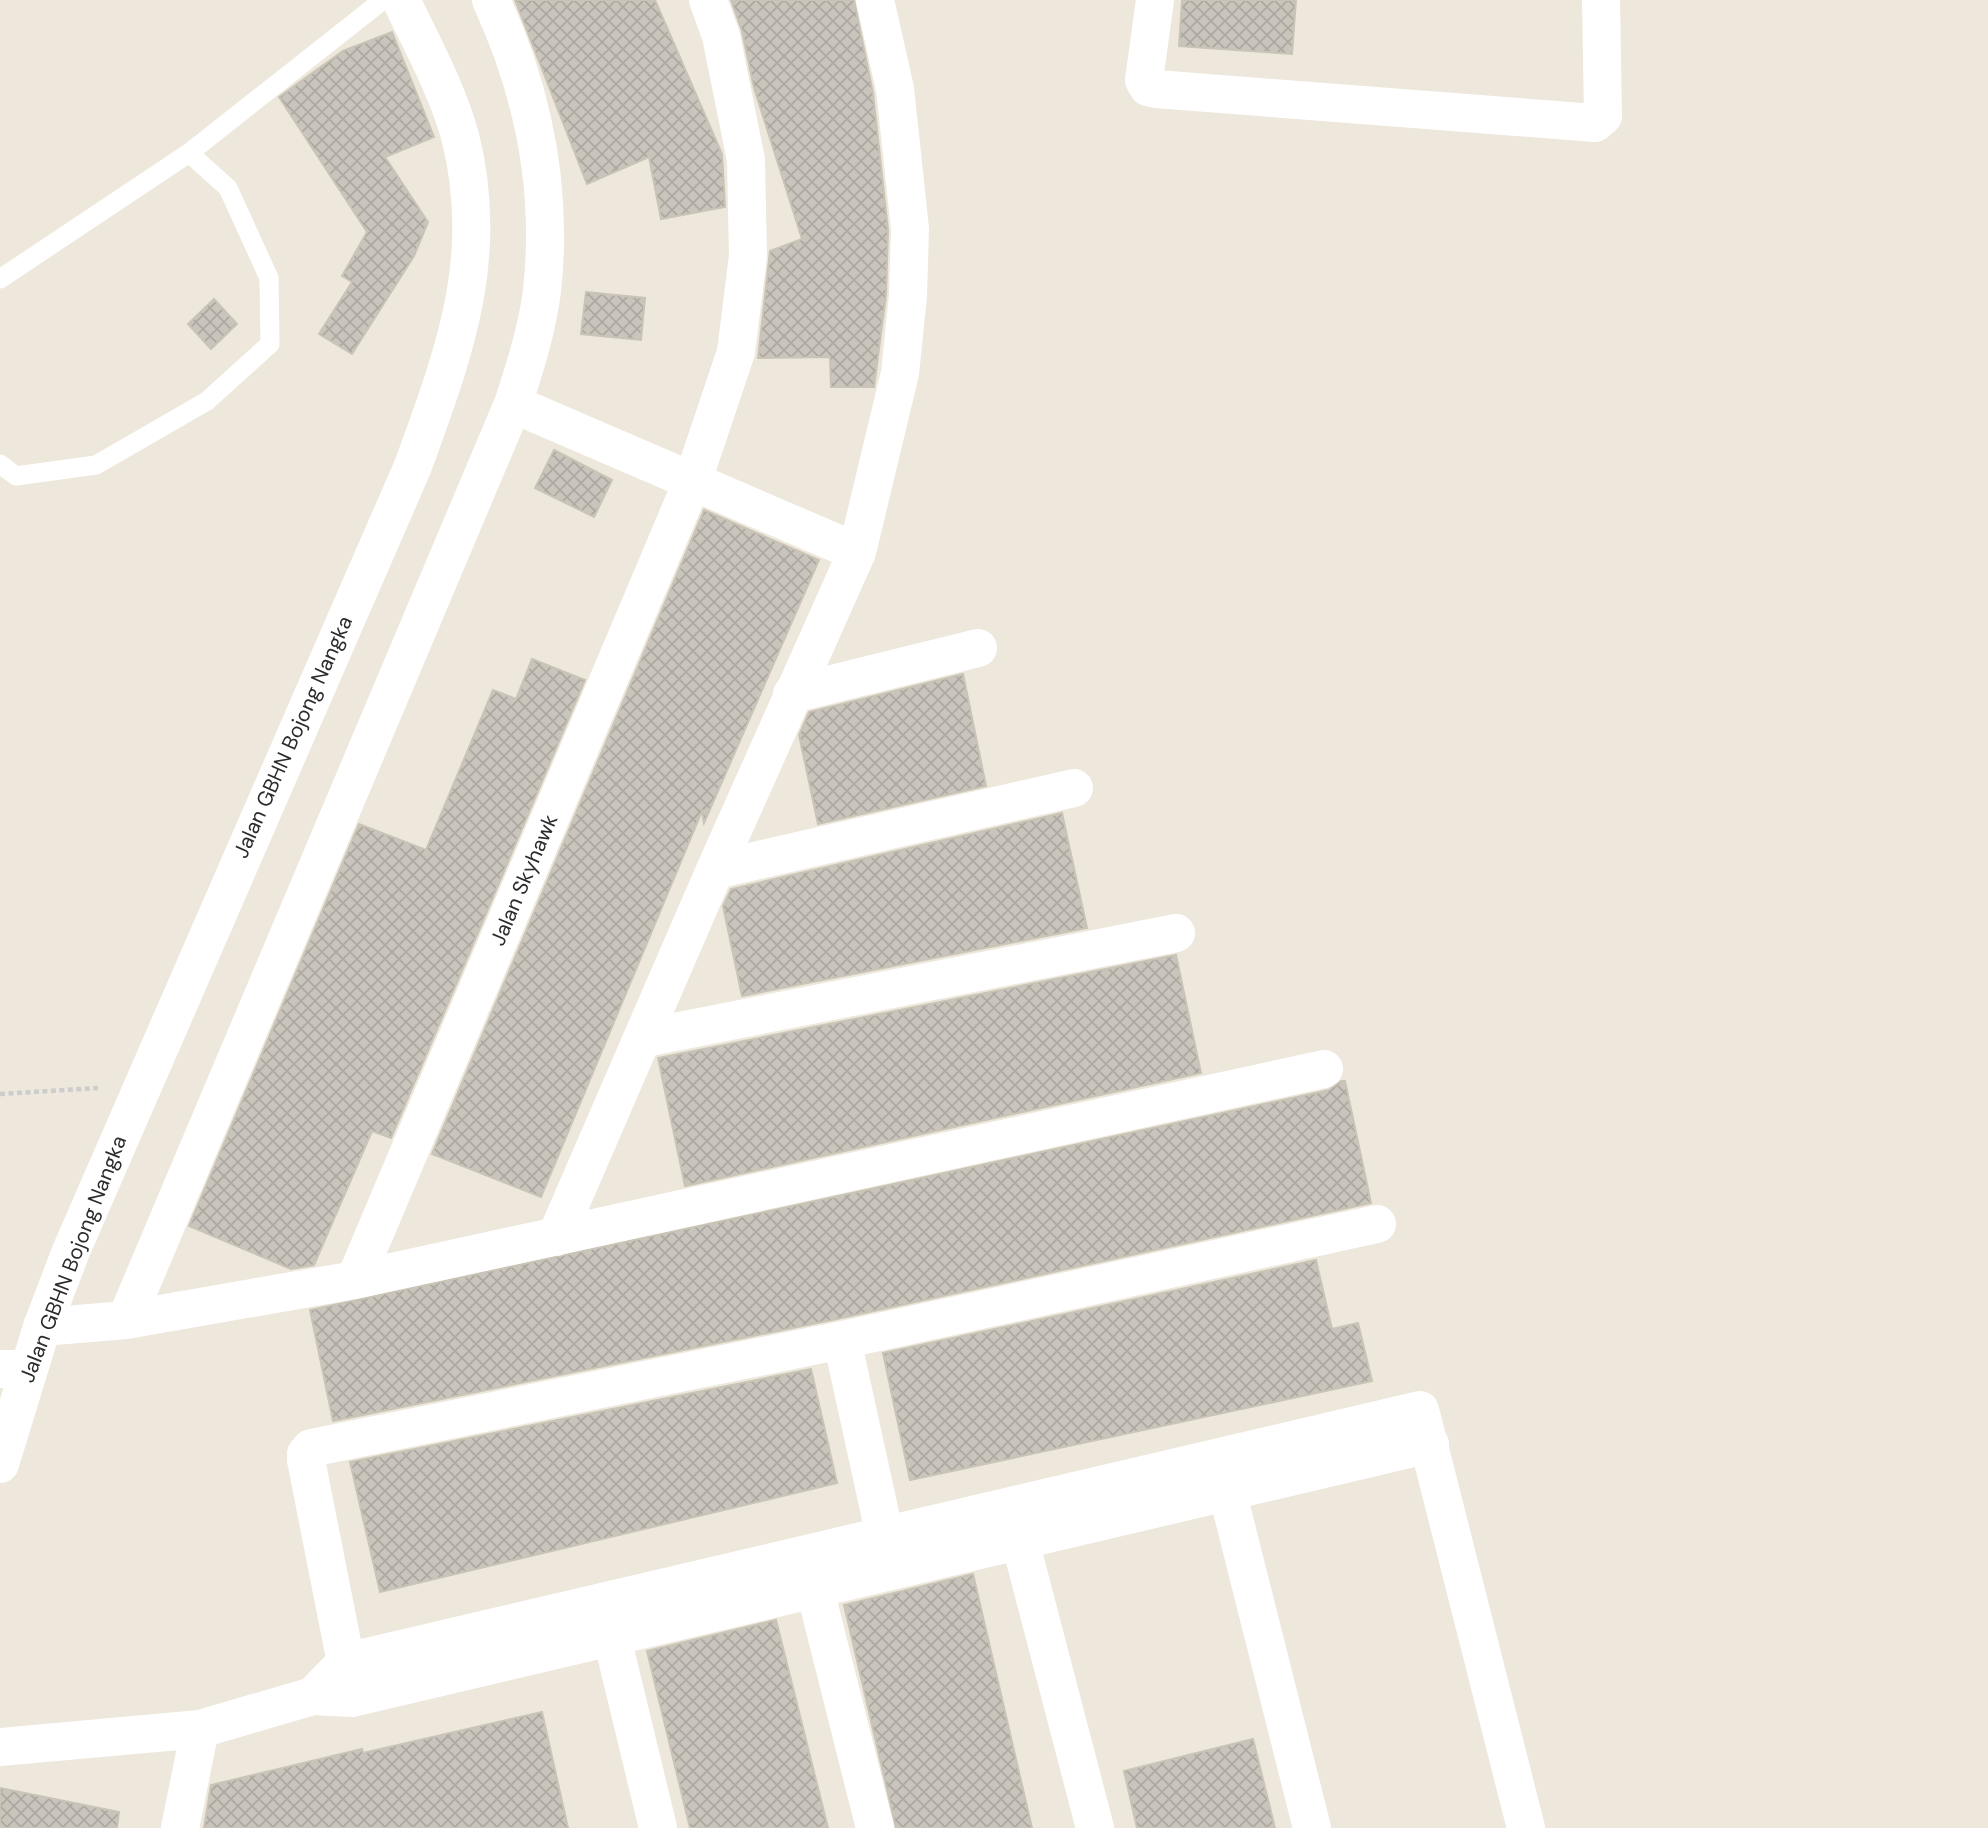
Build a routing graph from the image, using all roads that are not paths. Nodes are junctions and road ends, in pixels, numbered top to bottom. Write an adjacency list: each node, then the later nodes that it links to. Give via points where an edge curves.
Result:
1 (383, 0): 8 (lane)
2 (401, 0): 25 (street, Jalan GBHN Bojong Nangka, via 459,134 468,179 473,224 470,275 455,340 413,466 141,1086)
3 (491, 0): 10 (street, via 528,96 543,192 542,290)
4 (708, 0): 12 (street, Jalan Skyhawk, via 746,160 748,256 736,352)
5 (875, 0): 13 (street, via 898,114 910,229 908,296 900,373)
6 (1155, 0): 7 (street, via 1144,80 1148,87 1594,123 1604,116)
7 (1601, 0)
8 (189, 153): 9 (lane); 11 (lane, via 228,188 269,278 270,344 207,401 96,464 16,476)
9 (0, 279)
10 (513, 404): 12 (street); 24 (street)
11 (0, 464)
12 (693, 480): 13 (street); 23 (street, Jalan Skyhawk)
13 (857, 552): 15 (street)
14 (978, 648): 15 (street)
15 (792, 694): 17 (street)
16 (1074, 788): 17 (street)
17 (715, 870): 19 (street)
18 (1176, 933): 19 (street)
19 (644, 1038): 22 (street)
20 (1324, 1069): 22 (street)
21 (1377, 1224): 26 (street)
22 (556, 1237): 23 (street)
23 (355, 1280): 24 (street)
24 (126, 1320): 25 (street)
25 (42, 1327): 27 (street, Jalan GBHN Bojong Nangka)
26 (842, 1340): 31 (street); 34 (street, via 311,1448 306,1460)
27 (14, 1369): 28 (street, Jalan GBHN Bojong Nangka)
28 (0, 1464)
29 (1222, 1475): 30 (street); 31 (street); 41 (street); 42 (street, via 1430,1444)
30 (1020, 1541): 31 (street); 40 (street)
31 (889, 1553): 32 (street)
32 (810, 1571): 33 (street); 39 (street)
33 (607, 1619): 34 (street); 38 (street)
34 (349, 1680): 35 (street, via 313,1696)
35 (200, 1729): 36 (street); 37 (street)
36 (0, 1747)
37 (180, 1828)
38 (658, 1828)
39 (876, 1828)
40 (1095, 1828)
41 (1312, 1828)
42 (1526, 1828)

